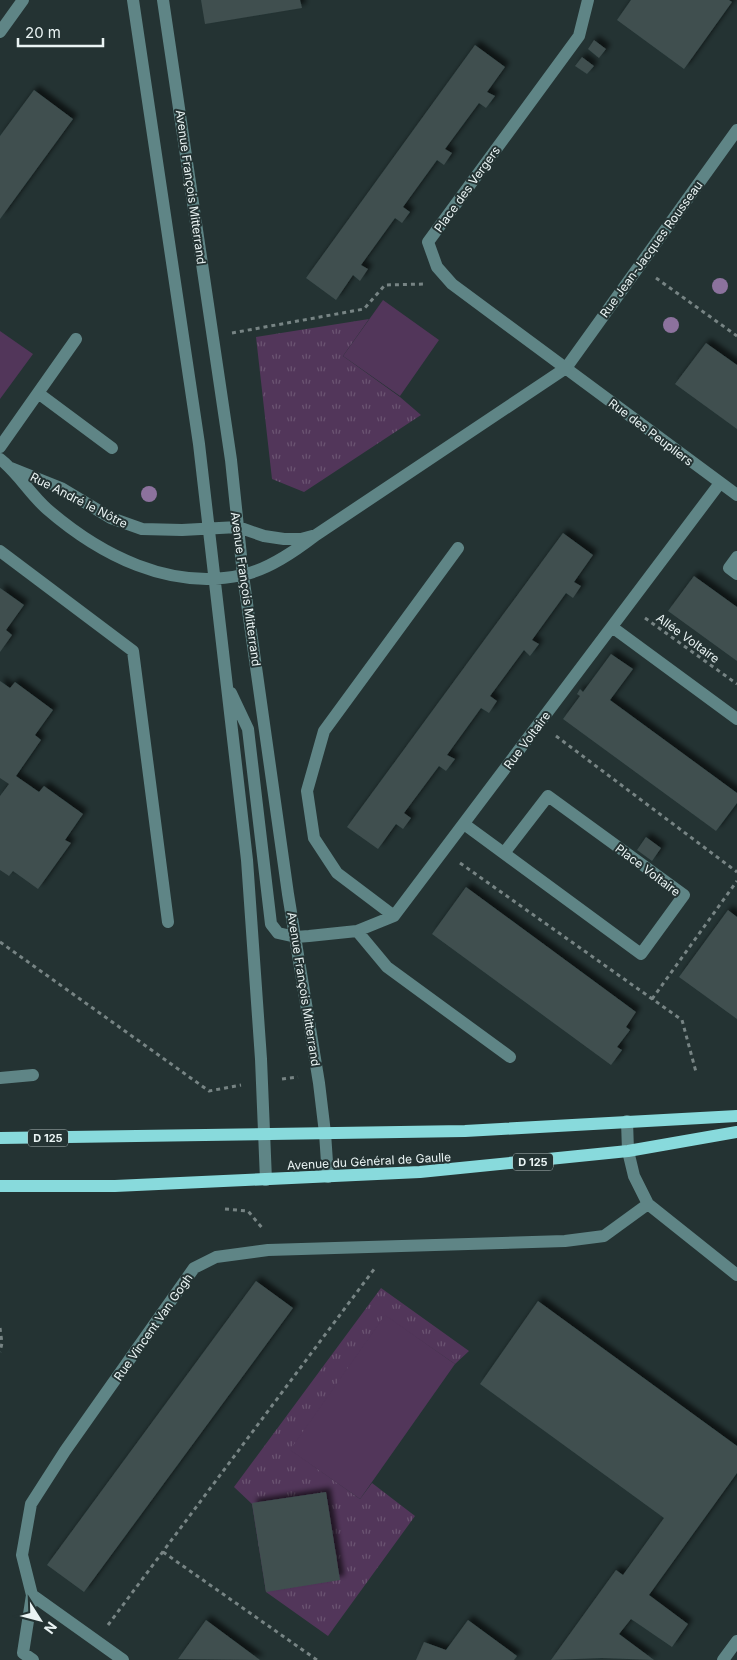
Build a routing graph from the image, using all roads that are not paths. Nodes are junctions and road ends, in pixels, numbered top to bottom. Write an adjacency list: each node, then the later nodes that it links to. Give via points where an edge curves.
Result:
1 (23, 0): 5 (street)
2 (133, 0): 17 (street, via 199,444)
3 (163, 0): 16 (street, Avenue François Mitterrand, via 231,460)
4 (588, 0): 8 (street, Place des Vergers, via 579,36 428,242 437,267 452,284)
5 (0, 32)
6 (737, 130): 8 (street, Rue Jean-Jacques Rousseau)
7 (76, 339): 9 (street)
8 (566, 368): 14 (street, Rue des Peupliers); 18 (street, Rue André le Nôtre)
9 (38, 393): 10 (street); 11 (street)
10 (0, 448)
11 (112, 448)
12 (0, 459): 13 (street, Rue André le Nôtre)
13 (11, 468): 17 (street, Rue André le Nôtre, via 61,488 129,525 154,530); 24 (street, Rue André le Nôtre, via 46,508 109,554 161,573)
14 (720, 483): 15 (street, Rue des Peupliers); 25 (street, Rue Voltaire)
15 (737, 495)
16 (238, 527): 17 (street, Rue André le Nôtre); 18 (street, via 284,539); 23 (street, Avenue François Mitterrand)
17 (208, 529): 24 (street)
18 (316, 535): 23 (street, Rue André le Nôtre, via 277,560)
19 (458, 548): 30 (street, via 324,732 307,791 314,838 337,873)
20 (0, 551): 31 (street, via 133,652)
21 (737, 557): 22 (street, via 729,568)
22 (737, 574)
23 (243, 575): 24 (street, Rue André le Nôtre); 33 (street, Avenue François Mitterrand)
24 (214, 578): 26 (street)
25 (612, 627): 27 (street); 28 (street, Rue Voltaire)
26 (227, 685): 33 (street, via 248,729 271,924 278,933); 41 (street, via 247,860)
27 (737, 719)
28 (464, 824): 29 (street, Place Voltaire); 30 (street, Rue Voltaire)
29 (504, 853): 29 (street, Place Voltaire, via 641,954 684,895 548,796)
30 (394, 916): 32 (street, Rue Voltaire)
31 (168, 922)
32 (357, 932): 33 (street, Rue Voltaire); 34 (street, via 387,967)
33 (296, 937): 39 (street, Avenue François Mitterrand)
34 (510, 1057)
35 (33, 1075): 36 (street)
36 (0, 1078)
37 (737, 1116): 38 (main road, Avenue du Général de Gaulle / D 125)
38 (627, 1121): 39 (main road, Avenue du Général de Gaulle / D 125, via 464,1131); 43 (street)
39 (326, 1132): 41 (main road, Avenue du Général de Gaulle / D 125); 44 (street, Avenue François Mitterrand)
40 (737, 1132): 43 (main road, Avenue du Général de Gaulle / D 125)
41 (265, 1134): 42 (main road, Avenue du Général de Gaulle / D 125); 45 (street)
42 (0, 1138)
43 (628, 1152): 44 (main road, Avenue du Général de Gaulle / D 125, via 429,1172); 47 (street, via 634,1176)
44 (328, 1177): 45 (main road, Avenue du Général de Gaulle / D 125)
45 (266, 1180): 46 (main road, Avenue du Général de Gaulle / D 125, via 115,1186)
46 (0, 1186)
47 (648, 1204): 48 (street); 49 (street, Rue Vincent Van Gogh, via 604,1236 565,1241 268,1250 216,1257 194,1268 31,1504 22,1555)
48 (737, 1275)
49 (32, 1595): 51 (street, via 23,1653); 52 (street)
50 (737, 1641): 53 (street)
51 (33, 1660)
52 (123, 1660)
53 (723, 1660)

